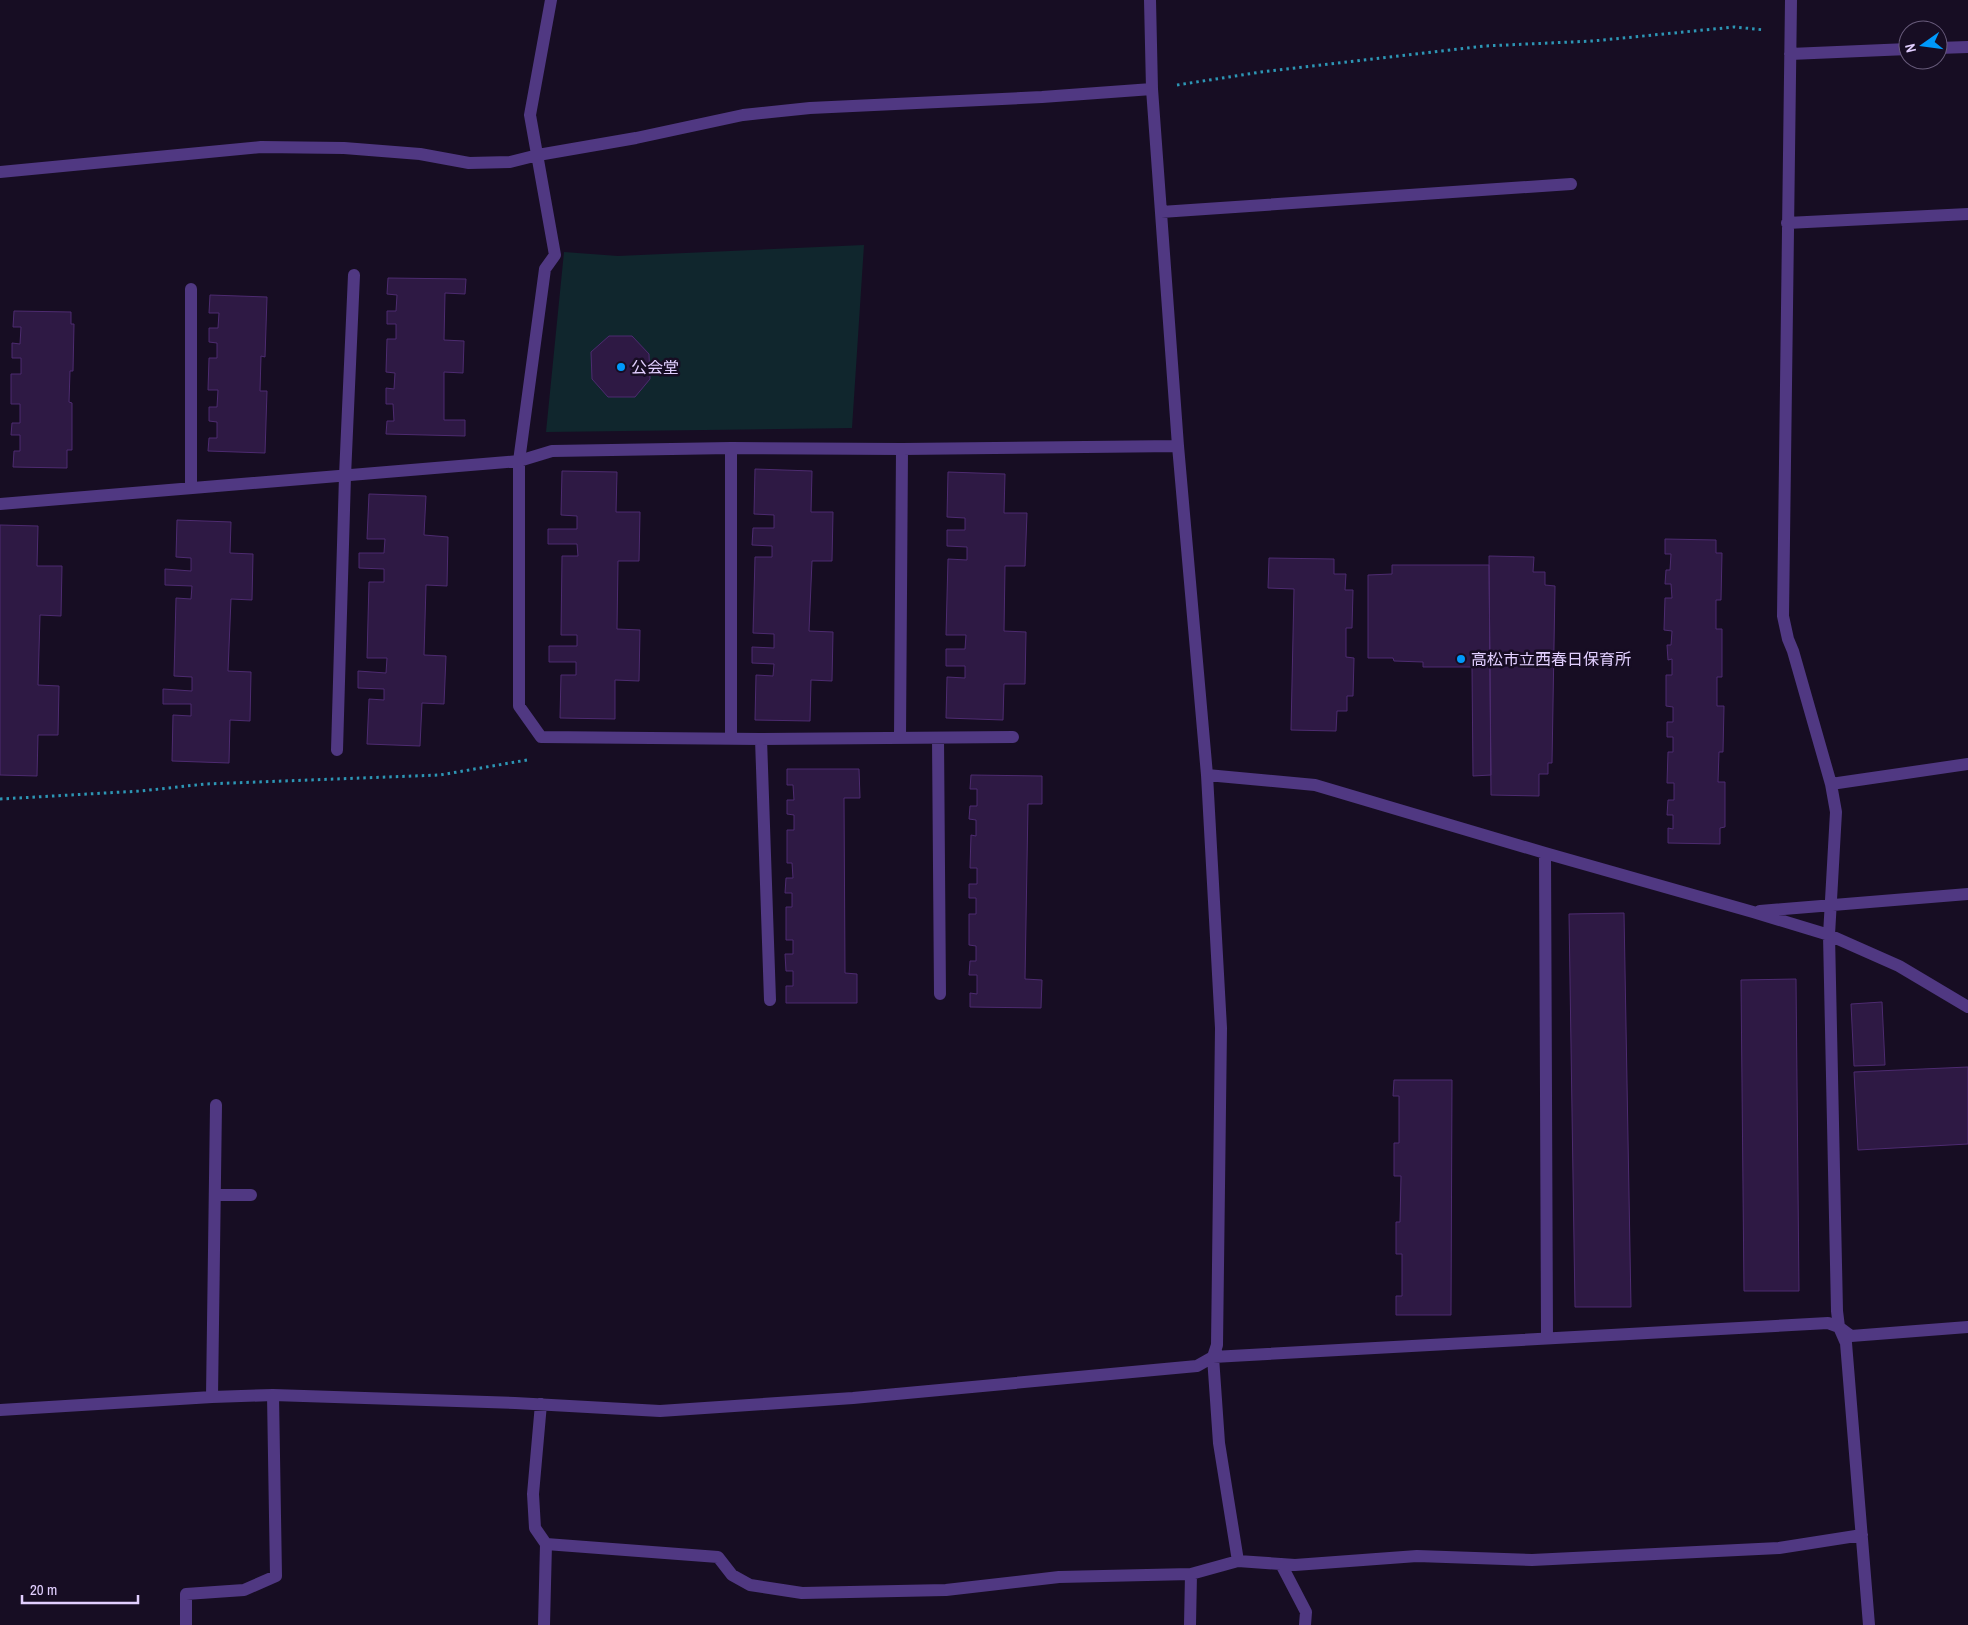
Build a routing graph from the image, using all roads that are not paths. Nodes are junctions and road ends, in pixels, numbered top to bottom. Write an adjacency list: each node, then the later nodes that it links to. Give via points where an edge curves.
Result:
1 (551, 0): 9 (street, via 530,115)
2 (1150, 0): 8 (street)
3 (1791, 0): 7 (street)
4 (1948, 48): 5 (street)
5 (1968, 48)
6 (1898, 49): 7 (street)
7 (1790, 54): 14 (street)
8 (1152, 89): 9 (street, via 810,108 743,115); 12 (street)
9 (538, 155): 10 (street, via 510,162 469,163 401,152 260,147); 20 (street, via 555,255 545,269)
10 (0, 172)
11 (1571, 184): 12 (street)
12 (1161, 212): 17 (street)
13 (1968, 214): 14 (street)
14 (1787, 222): 32 (street, via 1783,616)
15 (354, 275): 21 (street)
16 (191, 289): 22 (street)
17 (1178, 446): 19 (street); 31 (street)
18 (731, 448): 19 (street); 20 (street, via 552,451); 27 (street)
19 (902, 449): 25 (street)
20 (519, 461): 21 (street); 27 (street, via 519,706 541,737)
21 (345, 476): 22 (street); 29 (street)
22 (191, 488): 23 (street)
23 (0, 504)
24 (1013, 737): 26 (street)
25 (900, 738): 26 (street); 28 (street)
26 (938, 738): 38 (street)
27 (731, 739): 28 (street)
28 (761, 739): 39 (street)
29 (337, 750)
30 (1968, 764): 32 (street)
31 (1207, 775): 33 (street, via 1315,785); 47 (street, via 1220,1028 1217,1345)
32 (1831, 784): 35 (street, via 1836,812)
33 (1545, 853): 36 (street); 46 (street)
34 (1968, 894): 35 (street)
35 (1831, 905): 36 (street); 37 (street)
36 (1753, 912): 37 (street)
37 (1829, 935): 40 (street, via 1899,966); 45 (street)
38 (940, 994)
39 (770, 1000)
40 (1968, 1007)
41 (216, 1106): 42 (street)
42 (215, 1195): 43 (street); 49 (street)
43 (251, 1195)
44 (1968, 1327): 45 (street, via 1851,1336)
45 (1840, 1328): 46 (street, via 1828,1323); 52 (street, via 1846,1343)
46 (1547, 1337): 47 (street)
47 (1213, 1357): 50 (street, via 1197,1366 824,1400 660,1411); 54 (street, via 1219,1443)
48 (273, 1395): 49 (street); 50 (street); 57 (street, via 276,1576 244,1590 186,1594)
49 (212, 1397): 51 (street)
50 (541, 1404): 53 (street, via 533,1494 535,1528)
51 (0, 1410)
52 (1862, 1535): 55 (street, via 1779,1548 1532,1560 1418,1556); 61 (street)
53 (546, 1544): 56 (street, via 718,1557 732,1575 750,1585 802,1593 946,1590 1059,1578); 58 (street)
54 (1238, 1561): 55 (street); 56 (street)
55 (1281, 1564): 60 (street, via 1306,1612)
56 (1191, 1574): 59 (street)
57 (186, 1625)
58 (544, 1625)
59 (1190, 1625)
60 (1305, 1625)
61 (1869, 1625)

